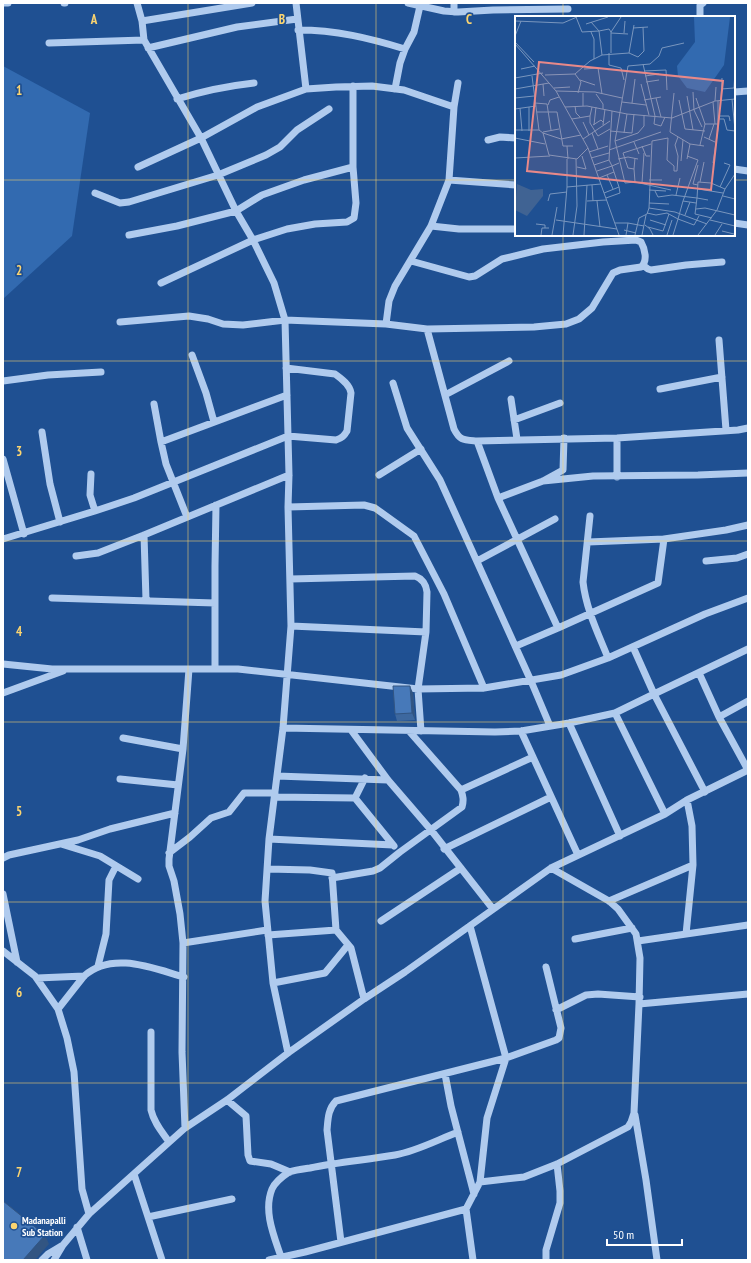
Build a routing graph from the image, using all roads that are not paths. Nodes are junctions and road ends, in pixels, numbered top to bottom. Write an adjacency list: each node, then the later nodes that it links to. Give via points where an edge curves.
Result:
1 (8, 3): 8 (street)
2 (137, 3): 17 (street)
3 (252, 3): 9 (street)
4 (296, 3): 16 (street)
5 (408, 3): 10 (street)
6 (454, 3): 14 (street)
7 (703, 3): 15 (street, via 700,5)
8 (3, 4)
9 (243, 4): 17 (street)
10 (420, 6): 14 (street); 22 (street, via 414,32)
11 (493, 6): 12 (street); 14 (street)
12 (519, 6): 13 (street)
13 (568, 9)
14 (454, 12)
15 (700, 16)
16 (297, 19): 18 (street); 21 (street, via 237,27)
17 (142, 20): 19 (street)
18 (298, 30): 22 (street, via 340,32); 26 (street)
19 (144, 40): 20 (street); 21 (street)
20 (49, 42)
21 (148, 48): 30 (street)
22 (405, 49): 27 (street)
23 (458, 83): 31 (street)
24 (254, 84): 30 (street, via 203,91)
25 (352, 86): 26 (street); 27 (street); 37 (street)
26 (306, 89): 33 (street, via 257,107)
27 (395, 89): 31 (street)
28 (748, 91): 29 (street)
29 (735, 92)
30 (178, 99): 33 (street)
31 (454, 107): 41 (street)
32 (329, 109): 40 (street, via 297,130 280,147)
33 (201, 138): 36 (street); 40 (street)
34 (515, 138): 35 (street)
35 (488, 140)
36 (138, 167)
37 (353, 167): 44 (street, via 262,195); 50 (street, via 356,203 355,214 351,220 294,228)
38 (735, 169): 39 (street)
39 (748, 171)
40 (218, 176): 43 (street, via 129,202 120,203); 44 (street)
41 (449, 180): 42 (street); 47 (street)
42 (515, 185)
43 (95, 193)
44 (236, 211): 49 (street); 50 (street)
45 (735, 223): 46 (street)
46 (748, 225)
47 (431, 226): 48 (street); 51 (street)
48 (515, 229)
49 (129, 235)
50 (253, 240): 54 (street); 55 (street, via 274,283)
51 (411, 261): 53 (street, via 469,277 502,259 536,251 636,240 643,245 646,260); 57 (street, via 389,301)
52 (722, 262): 53 (street, via 652,270)
53 (644, 266): 58 (street, via 613,272 592,308 580,319 566,324)
54 (161, 283)
55 (285, 320): 56 (street, via 243,326 189,316); 57 (street); 62 (street)
56 (120, 322)
57 (386, 324): 58 (street)
58 (427, 329): 69 (street)
59 (719, 340): 64 (street)
60 (192, 355): 74 (street)
61 (509, 361): 69 (street)
62 (286, 368): 68 (street); 78 (street, via 335,374 352,393 347,431 341,439)
63 (101, 372): 65 (street)
64 (722, 377): 67 (street); 76 (street)
65 (3, 381)
66 (393, 383): 84 (street, via 408,428)
67 (660, 389)
68 (287, 395): 74 (street); 78 (street)
69 (445, 395): 82 (street, via 458,436 461,439)
70 (511, 398): 73 (street)
71 (560, 403): 73 (street)
72 (154, 404): 83 (street)
73 (514, 420): 81 (street)
74 (214, 422): 83 (street)
75 (748, 428): 76 (street)
76 (726, 430): 80 (street)
77 (42, 432): 100 (street, via 50,484)
78 (288, 436): 88 (street); 92 (street)
79 (564, 438): 80 (street); 81 (street); 91 (street, via 563,470)
80 (617, 438): 90 (street)
81 (517, 439): 82 (street)
82 (477, 440): 93 (street)
83 (161, 442): 92 (street)
84 (421, 448): 89 (street); 110 (street, via 440,480)
85 (3, 459): 102 (street)
86 (748, 473): 90 (street)
87 (91, 474): 96 (street, via 90,495)
88 (289, 475): 94 (street); 95 (street)
89 (379, 475)
90 (617, 477): 91 (street, via 593,476)
91 (543, 481): 93 (street)
92 (173, 483): 96 (street); 98 (street)
93 (498, 498): 105 (street)
94 (216, 505): 98 (street); 116 (street)
95 (288, 507): 112 (street); 132 (street, via 364,505 375,508 414,536 444,594)
96 (95, 511): 100 (street)
97 (590, 516): 107 (street)
98 (187, 517): 103 (street)
99 (555, 519): 105 (street)
100 (60, 522): 102 (street)
101 (748, 525): 106 (street)
102 (24, 534): 104 (street)
103 (144, 535): 109 (street, via 98,552); 115 (street)
104 (3, 539)
105 (517, 539): 110 (street); 119 (street)
106 (664, 539): 107 (street); 117 (street, via 658,583)
107 (588, 542): 117 (street, via 583,582)
108 (748, 554): 111 (street, via 737,558)
109 (76, 556)
110 (477, 561): 121 (street)
111 (706, 561)
112 (290, 579): 118 (street); 120 (street, via 415,576 426,586)
113 (52, 598): 115 (street)
114 (748, 598): 122 (street, via 705,614)
115 (146, 600): 116 (street)
116 (215, 602): 128 (street)
117 (590, 614): 119 (street); 124 (street)
118 (291, 626): 120 (street); 130 (street)
119 (558, 628): 121 (street)
120 (426, 632): 133 (street)
121 (516, 646): 131 (street)
122 (633, 647): 124 (street); 135 (street)
123 (748, 649): 129 (street)
124 (608, 658): 131 (street, via 562,675)
125 (3, 664): 126 (street)
126 (67, 669): 127 (street); 134 (street)
127 (189, 669): 128 (street); 147 (street)
128 (215, 669): 130 (street)
129 (699, 673): 135 (street); 138 (street)
130 (288, 675): 133 (street); 141 (street)
131 (532, 681): 132 (street); 140 (street)
132 (484, 688): 133 (street)
133 (418, 689): 144 (street)
134 (3, 693)
135 (654, 694): 137 (street); 156 (street)
136 (748, 701): 138 (street)
137 (615, 713): 139 (street); 162 (street)
138 (719, 717): 149 (street)
139 (569, 723): 140 (street); 164 (street)
140 (550, 726): 145 (street)
141 (283, 728): 142 (street); 150 (street)
142 (351, 730): 143 (street); 153 (street)
143 (409, 730): 144 (street); 155 (street)
144 (421, 731): 145 (street)
145 (521, 731): 148 (street)
146 (122, 738): 147 (street)
147 (183, 749): 154 (street)
148 (533, 757): 155 (street); 158 (street)
149 (748, 770): 156 (street)
150 (277, 776): 151 (street); 157 (street)
151 (366, 778): 153 (street); 159 (street)
152 (120, 779): 154 (street)
153 (388, 780): 163 (street)
154 (178, 785): 161 (street)
155 (461, 790): 163 (street, via 464,802 462,807)
156 (705, 792): 160 (street)
157 (275, 795): 159 (street); 165 (street); 170 (street, via 244,793 229,812 211,818)
158 (551, 797): 168 (street); 171 (street)
159 (355, 798): 167 (street)
160 (687, 800): 162 (street); 173 (street, via 692,826)
161 (175, 813): 166 (street); 170 (street)
162 (665, 814): 164 (street)
163 (431, 830): 168 (street); 169 (street)
164 (620, 836): 171 (street)
165 (269, 839): 167 (street); 177 (street)
166 (59, 843): 172 (street); 174 (street, via 100,856)
167 (393, 845): 169 (street)
168 (444, 849): 175 (street)
169 (400, 852): 178 (street, via 373,871)
170 (169, 854): 192 (street)
171 (578, 855): 176 (street)
172 (3, 858)
173 (693, 865): 181 (street); 189 (street)
174 (116, 866): 179 (street); 196 (street, via 109,880 106,934)
175 (461, 868): 182 (street); 183 (street)
176 (551, 868): 181 (street); 182 (street)
177 (268, 869): 178 (street, via 332,873); 188 (street, via 265,901)
178 (332, 878): 187 (street)
179 (138, 879)
180 (3, 894): 195 (street)
181 (609, 900): 186 (street)
182 (492, 909): 185 (street)
183 (381, 921)
184 (748, 925): 189 (street)
185 (470, 926): 203 (street); 209 (street)
186 (632, 928): 190 (street); 191 (street)
187 (336, 930): 188 (street); 193 (street)
188 (268, 933): 192 (street); 201 (street)
189 (686, 934): 191 (street)
190 (575, 939)
191 (638, 941): 204 (street)
192 (183, 943): 199 (street)
193 (348, 945): 201 (street, via 325,973); 203 (street, via 351,948)
194 (3, 951): 195 (street)
195 (17, 962): 200 (street)
196 (98, 966): 198 (street); 199 (street, via 123,962)
197 (546, 967): 206 (street)
198 (84, 976): 200 (street); 205 (street)
199 (184, 977): 213 (street, via 182,1052)
200 (37, 978): 205 (street)
201 (273, 983): 208 (street)
202 (748, 994): 204 (street)
203 (364, 999): 208 (street)
204 (640, 1001): 206 (street, via 598,994 586,995); 212 (street)
205 (58, 1009): 224 (street, via 74,1072 82,1189)
206 (556, 1010): 209 (street, via 561,1028 559,1038)
207 (151, 1032): 215 (street, via 151,1110 153,1118)
208 (288, 1053): 211 (street)
209 (506, 1058): 210 (street); 220 (street, via 487,1118)
210 (444, 1074): 214 (street); 216 (street, via 336,1101 328,1114)
211 (226, 1100): 213 (street); 218 (street, via 246,1116 250,1161 271,1164)
212 (634, 1112): 217 (street, via 628,1127); 239 (street)
213 (185, 1128): 215 (street)
214 (458, 1132): 216 (street, via 402,1153); 221 (street)
215 (169, 1142): 219 (street)
216 (331, 1163): 218 (street); 227 (street)
217 (557, 1164): 220 (street, via 524,1177); 238 (street, via 560,1203 546,1250)
218 (290, 1172): 230 (street, via 281,1177 272,1188 269,1199 270,1222)
219 (134, 1174): 224 (street); 225 (street)
220 (480, 1182): 221 (street)
221 (474, 1194): 223 (street)
222 (232, 1199): 225 (street)
223 (466, 1209): 227 (street); 237 (street)
224 (89, 1214): 226 (street)
225 (148, 1217): 234 (street)
226 (77, 1228): 228 (street); 233 (street)
227 (341, 1242): 229 (street)
228 (63, 1245): 231 (street); 232 (street)
229 (305, 1252): 230 (street); 236 (street)
230 (281, 1257): 235 (street)
231 (42, 1260)
232 (54, 1260)
233 (87, 1260)
234 (162, 1260)
235 (269, 1260)
236 (306, 1260)
237 (473, 1260)
238 (546, 1260)
239 (657, 1260)

